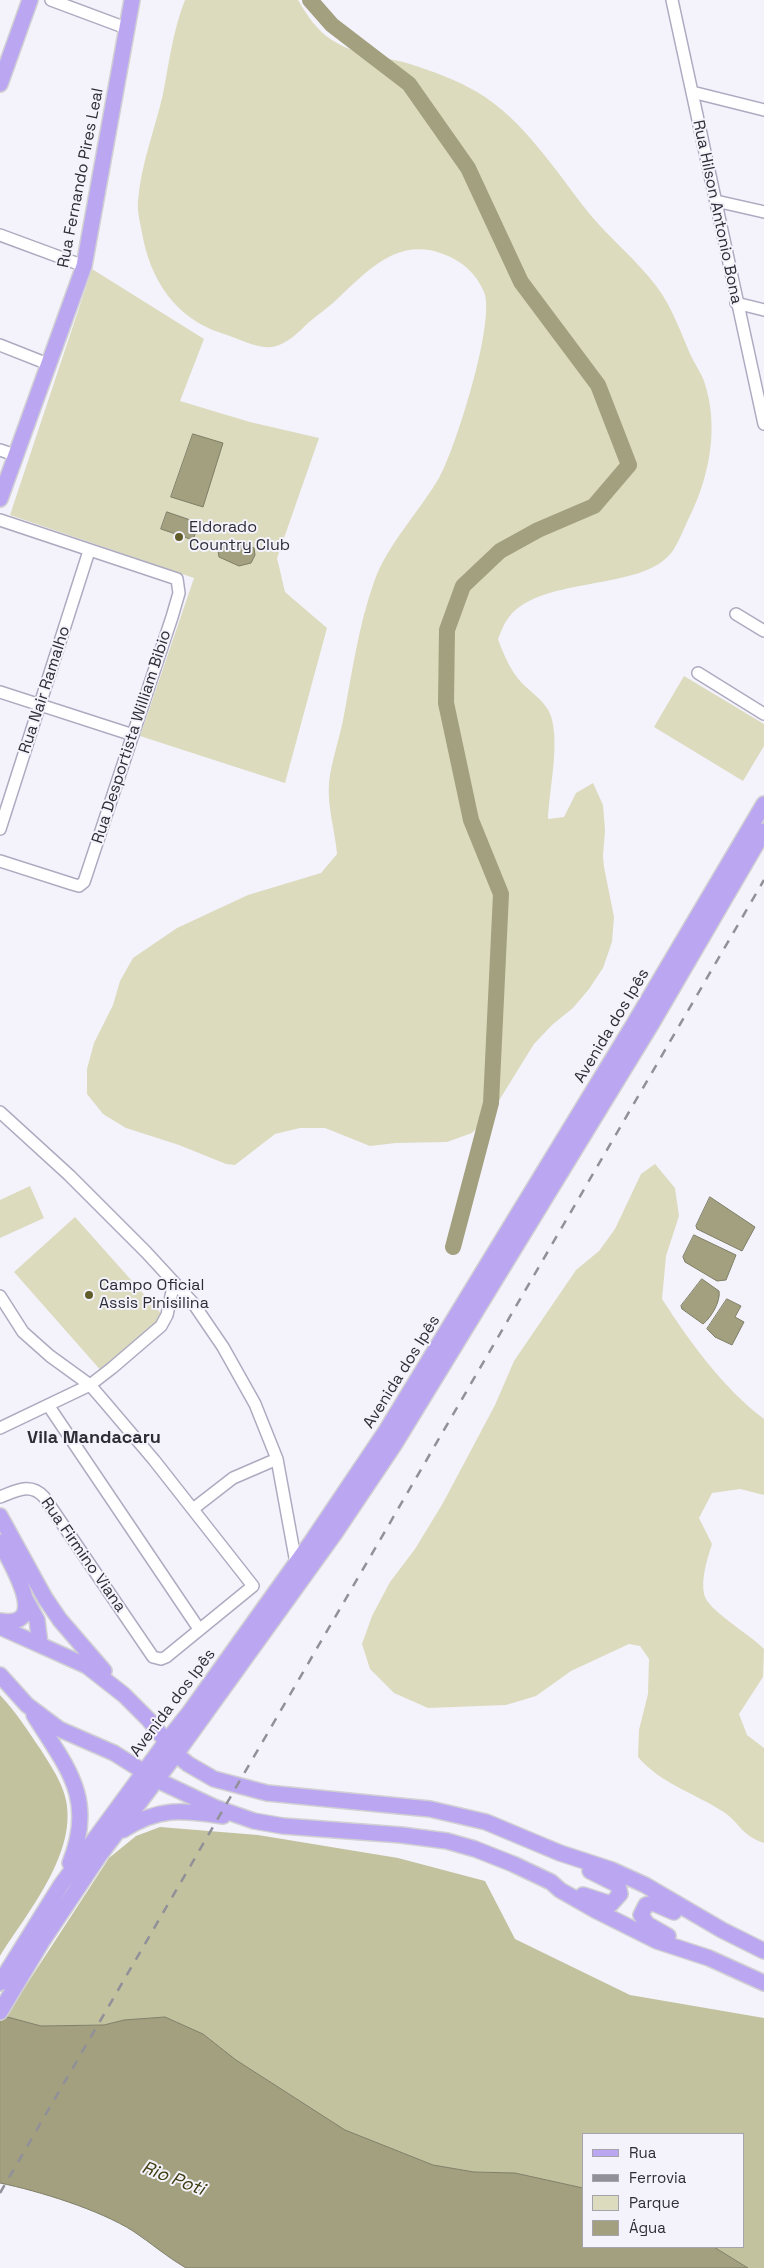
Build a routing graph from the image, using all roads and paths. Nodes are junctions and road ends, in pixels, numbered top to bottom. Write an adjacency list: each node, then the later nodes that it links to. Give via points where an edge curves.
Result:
1 (30, 0): 6 (main road)
2 (50, 0): 5 (street)
3 (132, 0): 5 (main road, Rua Fernando Pires Leal)
4 (672, 0): 7 (street, Rua Hilson Antonio Bona)
5 (126, 28): 12 (main road, Rua Fernando Pires Leal)
6 (0, 84)
7 (692, 92): 8 (street); 9 (street, Rua Hilson Antonio Bona)
8 (764, 110)
9 (716, 201): 10 (street); 13 (street, Rua Hilson Antonio Bona)
10 (764, 212)
11 (0, 235): 12 (street)
12 (84, 266): 16 (main road, Rua Fernando Pires Leal)
13 (736, 303): 14 (street); 17 (street, Rua Hilson Antonio Bona)
14 (764, 310)
15 (0, 345): 16 (street)
16 (48, 364): 20 (main road, Rua Fernando Pires Leal)
17 (762, 409): 18 (street, Rua Hilson Antonio Bona)
18 (764, 424)
19 (0, 450): 20 (street)
20 (15, 456): 21 (main road, Rua Fernando Pires Leal)
21 (0, 499)
22 (0, 520): 23 (street)
23 (89, 551): 28 (street, Rua Nair Ramalho); 30 (street, Rua Desportista William Bibio, via 179,582)
24 (736, 614): 25 (street)
25 (764, 631)
26 (698, 673): 29 (street)
27 (0, 692): 28 (street)
28 (41, 705): 30 (street); 32 (street, Rua Nair Ramalho)
29 (764, 714)
30 (133, 736): 34 (street, Rua Desportista William Bibio, via 84,882 79,886)
31 (764, 804): 35 (main road, Avenida dos Ipês)
32 (0, 829)
33 (764, 831): 35 (main road, Avenida dos Ipês)
34 (0, 861)
35 (640, 1029): 37 (main road, Avenida dos Ipês)
36 (0, 1112): 38 (street, via 69,1175)
37 (489, 1278): 48 (main road, Avenida dos Ipês); 58 (main road, Avenida dos Ipês, via 369,1484)
38 (174, 1282): 40 (street, via 167,1315 161,1326); 43 (street, via 235,1365)
39 (0, 1296): 40 (street, via 24,1332)
40 (90, 1385): 41 (street); 45 (street)
41 (48, 1405): 42 (street); 52 (street)
42 (0, 1428)
43 (277, 1459): 45 (street, via 232,1478); 48 (street)
44 (0, 1497): 52 (street, Rua Firmino Viana, via 22,1488 30,1488 44,1497 150,1655 166,1657)
45 (192, 1509): 52 (street, via 253,1586)
46 (0, 1516): 55 (main road, via 60,1620)
47 (0, 1542): 49 (main road)
48 (296, 1563): 57 (main road, Avenida dos Ipês)
49 (26, 1600): 50 (main road, via 26,1610 20,1619); 53 (main road, via 37,1620)
50 (0, 1621)
51 (0, 1627): 53 (main road)
52 (199, 1629)
53 (40, 1644): 55 (main road, via 88,1666)
54 (0, 1675): 56 (main road)
55 (124, 1695): 57 (main road)
56 (28, 1705): 59 (main road, via 59,1729 114,1753); 65 (main road, via 64,1763 80,1801 79,1839)
57 (166, 1742): 58 (main road); 59 (main road, Avenida dos Ipês); 60 (main road)
58 (176, 1754): 60 (main road, Avenida dos Ipês); 63 (main road, via 202,1773 224,1783 267,1793 458,1814 486,1822)
59 (144, 1771): 60 (main road); 65 (main road, Avenida dos Ipês)
60 (157, 1780): 61 (main road); 62 (main road, Avenida dos Ipês)
61 (254, 1821): 62 (main road, via 174,1811 138,1820); 64 (main road, via 447,1841 475,1849)
62 (113, 1837): 67 (main road, Avenida dos Ipês)
63 (560, 1853): 64 (main road, via 613,1882 620,1894 615,1902 607,1904); 66 (main road, via 645,1885)
64 (551, 1882): 69 (main road, via 626,1926)
65 (61, 1885): 67 (main road, Avenida dos Ipês)
66 (722, 1930): 68 (main road); 69 (main road, via 656,1903 643,1909 642,1919 647,1924)
67 (37, 1936): 70 (main road); 72 (main road)
68 (764, 1952)
69 (709, 1958): 71 (main road)
70 (0, 1982)
71 (764, 1983)
72 (0, 2012)

